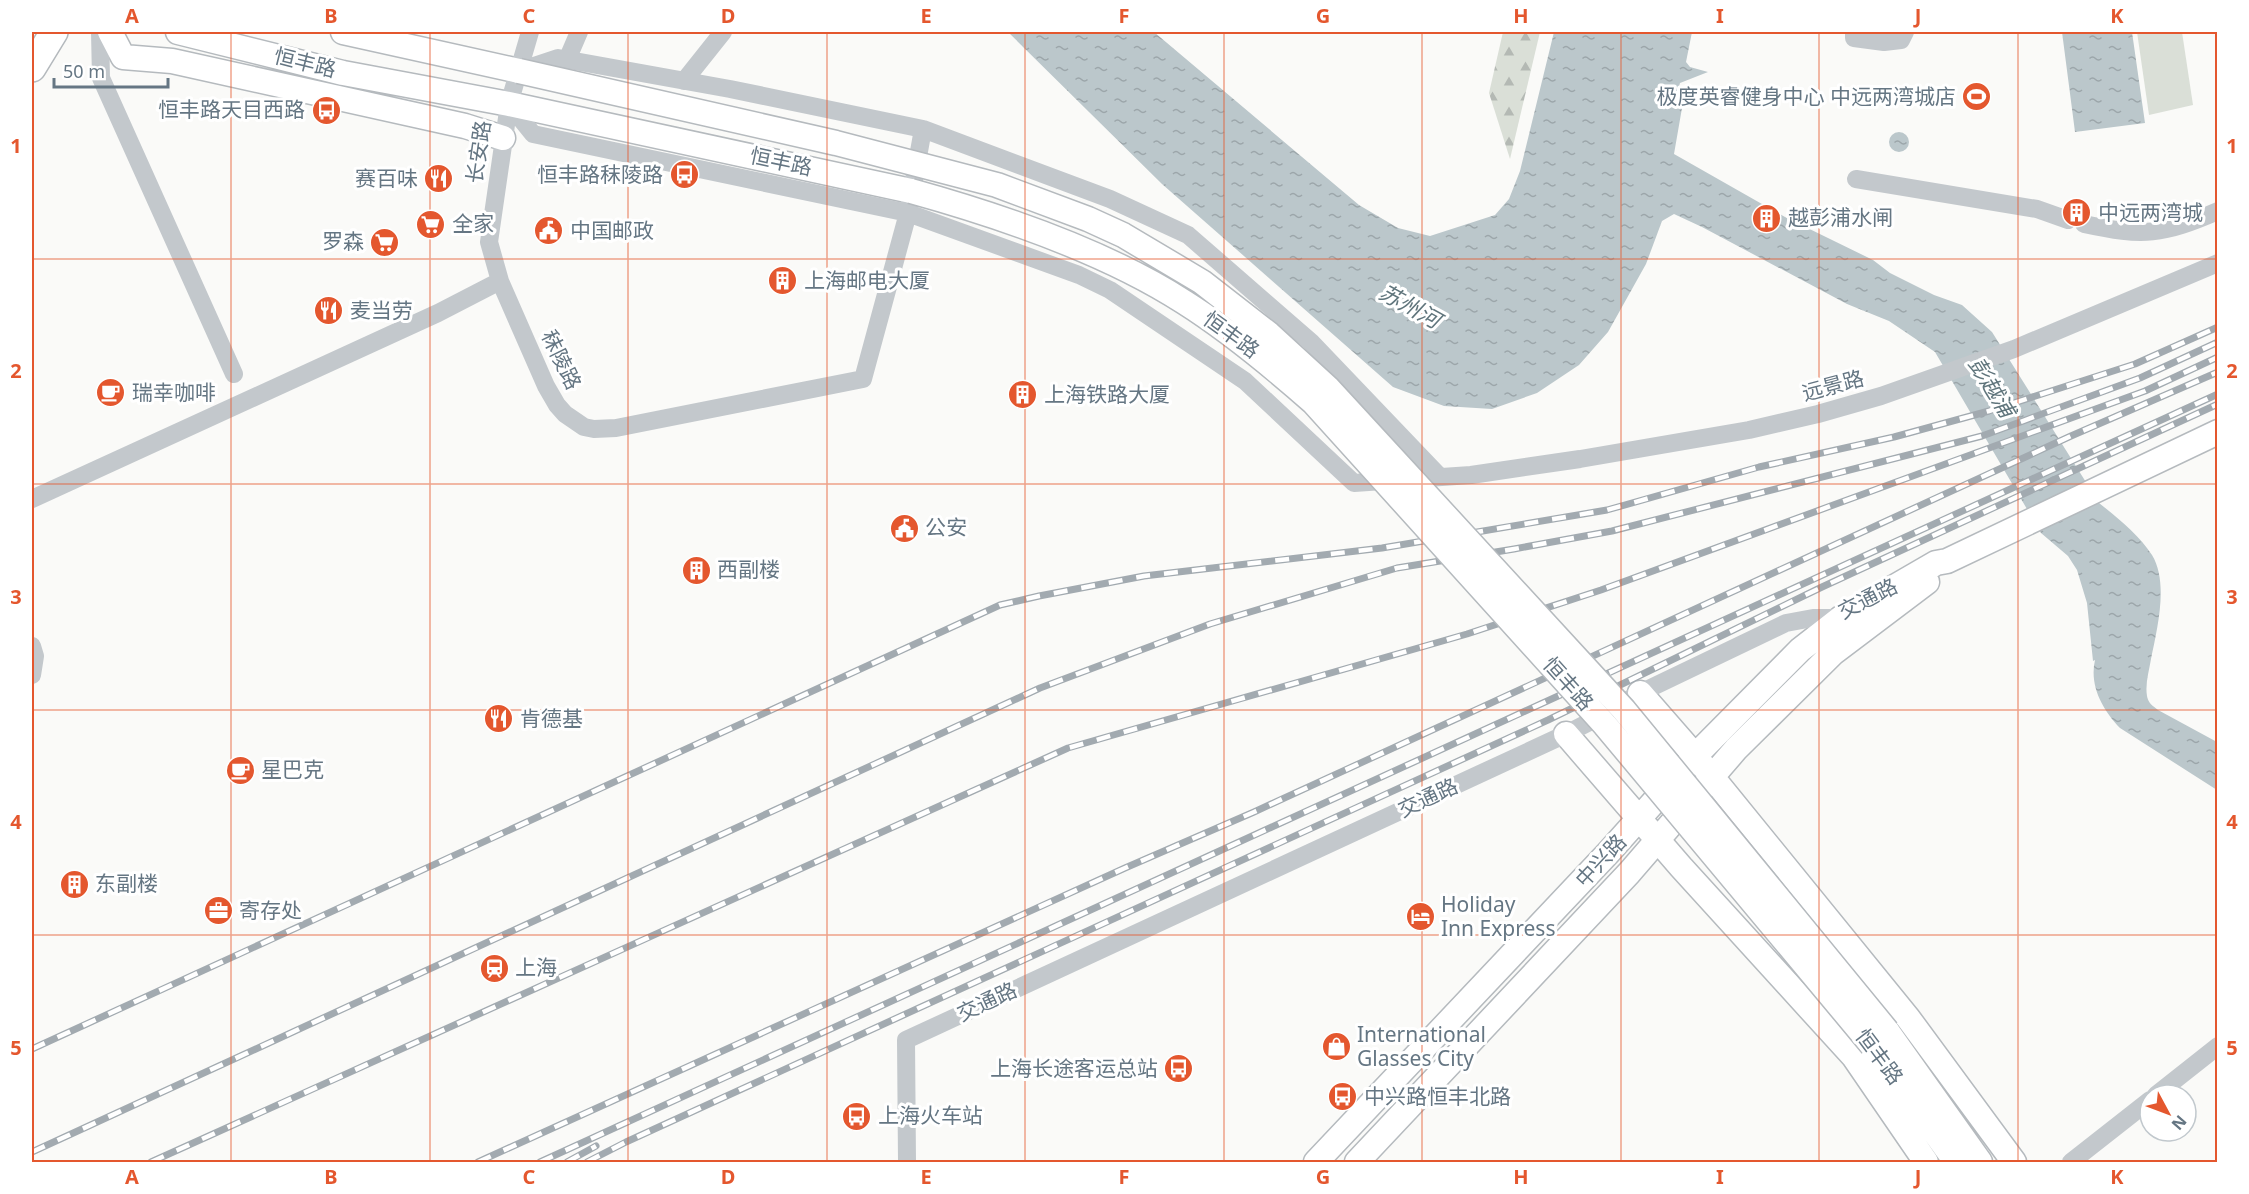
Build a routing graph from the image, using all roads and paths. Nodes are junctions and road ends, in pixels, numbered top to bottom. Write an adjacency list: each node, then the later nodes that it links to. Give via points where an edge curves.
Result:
1 (54, 32): 12 (highway)
2 (100, 32): 25 (street, via 101,78)
3 (110, 32): 17 (main road, via 123,57 172,61)
4 (178, 32): 14 (main road, 恒丰路)
5 (343, 32): 13 (main road, 恒丰路)
6 (530, 32): 13 (street, 长安路)
7 (579, 32): 11 (street)
8 (723, 32): 15 (street)
9 (1854, 32): 10 (street, via 1854,38 1884,42 1901,40)
10 (1905, 32)
11 (567, 60): 13 (street, via 558,58); 15 (street)
12 (32, 66)
13 (519, 71): 16 (street, 长安路); 38 (main road, 恒丰路, bridge, via 836,142 997,185 1123,235 1202,282 1261,327 1328,388 1624,710)
14 (386, 80): 16 (main road, 恒丰路); 17 (main road)
15 (684, 81): 18 (street)
16 (509, 104): 19 (street, 长安路); 22 (street, 远景路, via 533,134); 38 (main road, 恒丰路, bridge, via 945,200 1111,261 1217,324 1313,402 1605,725)
17 (383, 108): 19 (main road)
18 (923, 129): 22 (street, 秣陵路); 27 (street, via 1110,199 1188,235 1311,342)
19 (503, 138): 24 (street, 长安路, via 489,242)
20 (1856, 179): 21 (street, via 2037,209 2120,232 2149,233 2183,226)
21 (2217, 211)
22 (908, 213): 24 (street, 秣陵路, via 863,379 616,428 584,427 557,405); 27 (street, 远景路, via 1012,249 1110,291 1245,381 1354,483)
23 (2217, 263): 27 (street, 远景路, via 2014,349 1818,414 1569,461)
24 (500, 280): 28 (street, via 438,313)
25 (234, 374)
26 (2217, 432): 29 (main road, 交通路, via 1936,563 1874,597)
27 (1440, 477)
28 (32, 499)
29 (1848, 626): 32 (street, 交通路, via 1813,618 1786,623); 34 (main road, 中兴路, via 1800,650); 35 (main road, 中兴路, via 1815,669)
30 (32, 646): 31 (street)
31 (32, 675)
32 (1640, 693): 33 (street, 交通路); 34 (main road)
33 (1566, 734): 36 (main road, 恒丰路); 42 (street, 交通路, via 906,1040)
34 (1695, 756): 35 (main road); 36 (main road, 中兴路)
35 (1711, 776): 37 (main road, 中兴路); 48 (main road, via 1908,1018)
36 (1640, 819): 37 (main road, 恒丰路); 43 (main road, 中兴路)
37 (1657, 840): 44 (main road, 中兴路); 45 (main road, 恒丰路, via 1854,1057)
38 (1880, 1038): 46 (main road, 恒丰路); 47 (main road, 恒丰路)
39 (2217, 1046): 40 (street)
40 (2171, 1083)
41 (2138, 1109): 49 (street)
42 (907, 1162)
43 (1316, 1162)
44 (1357, 1162)
45 (1926, 1162)
46 (1956, 1162)
47 (1980, 1162)
48 (2014, 1162)
49 (2071, 1162)

